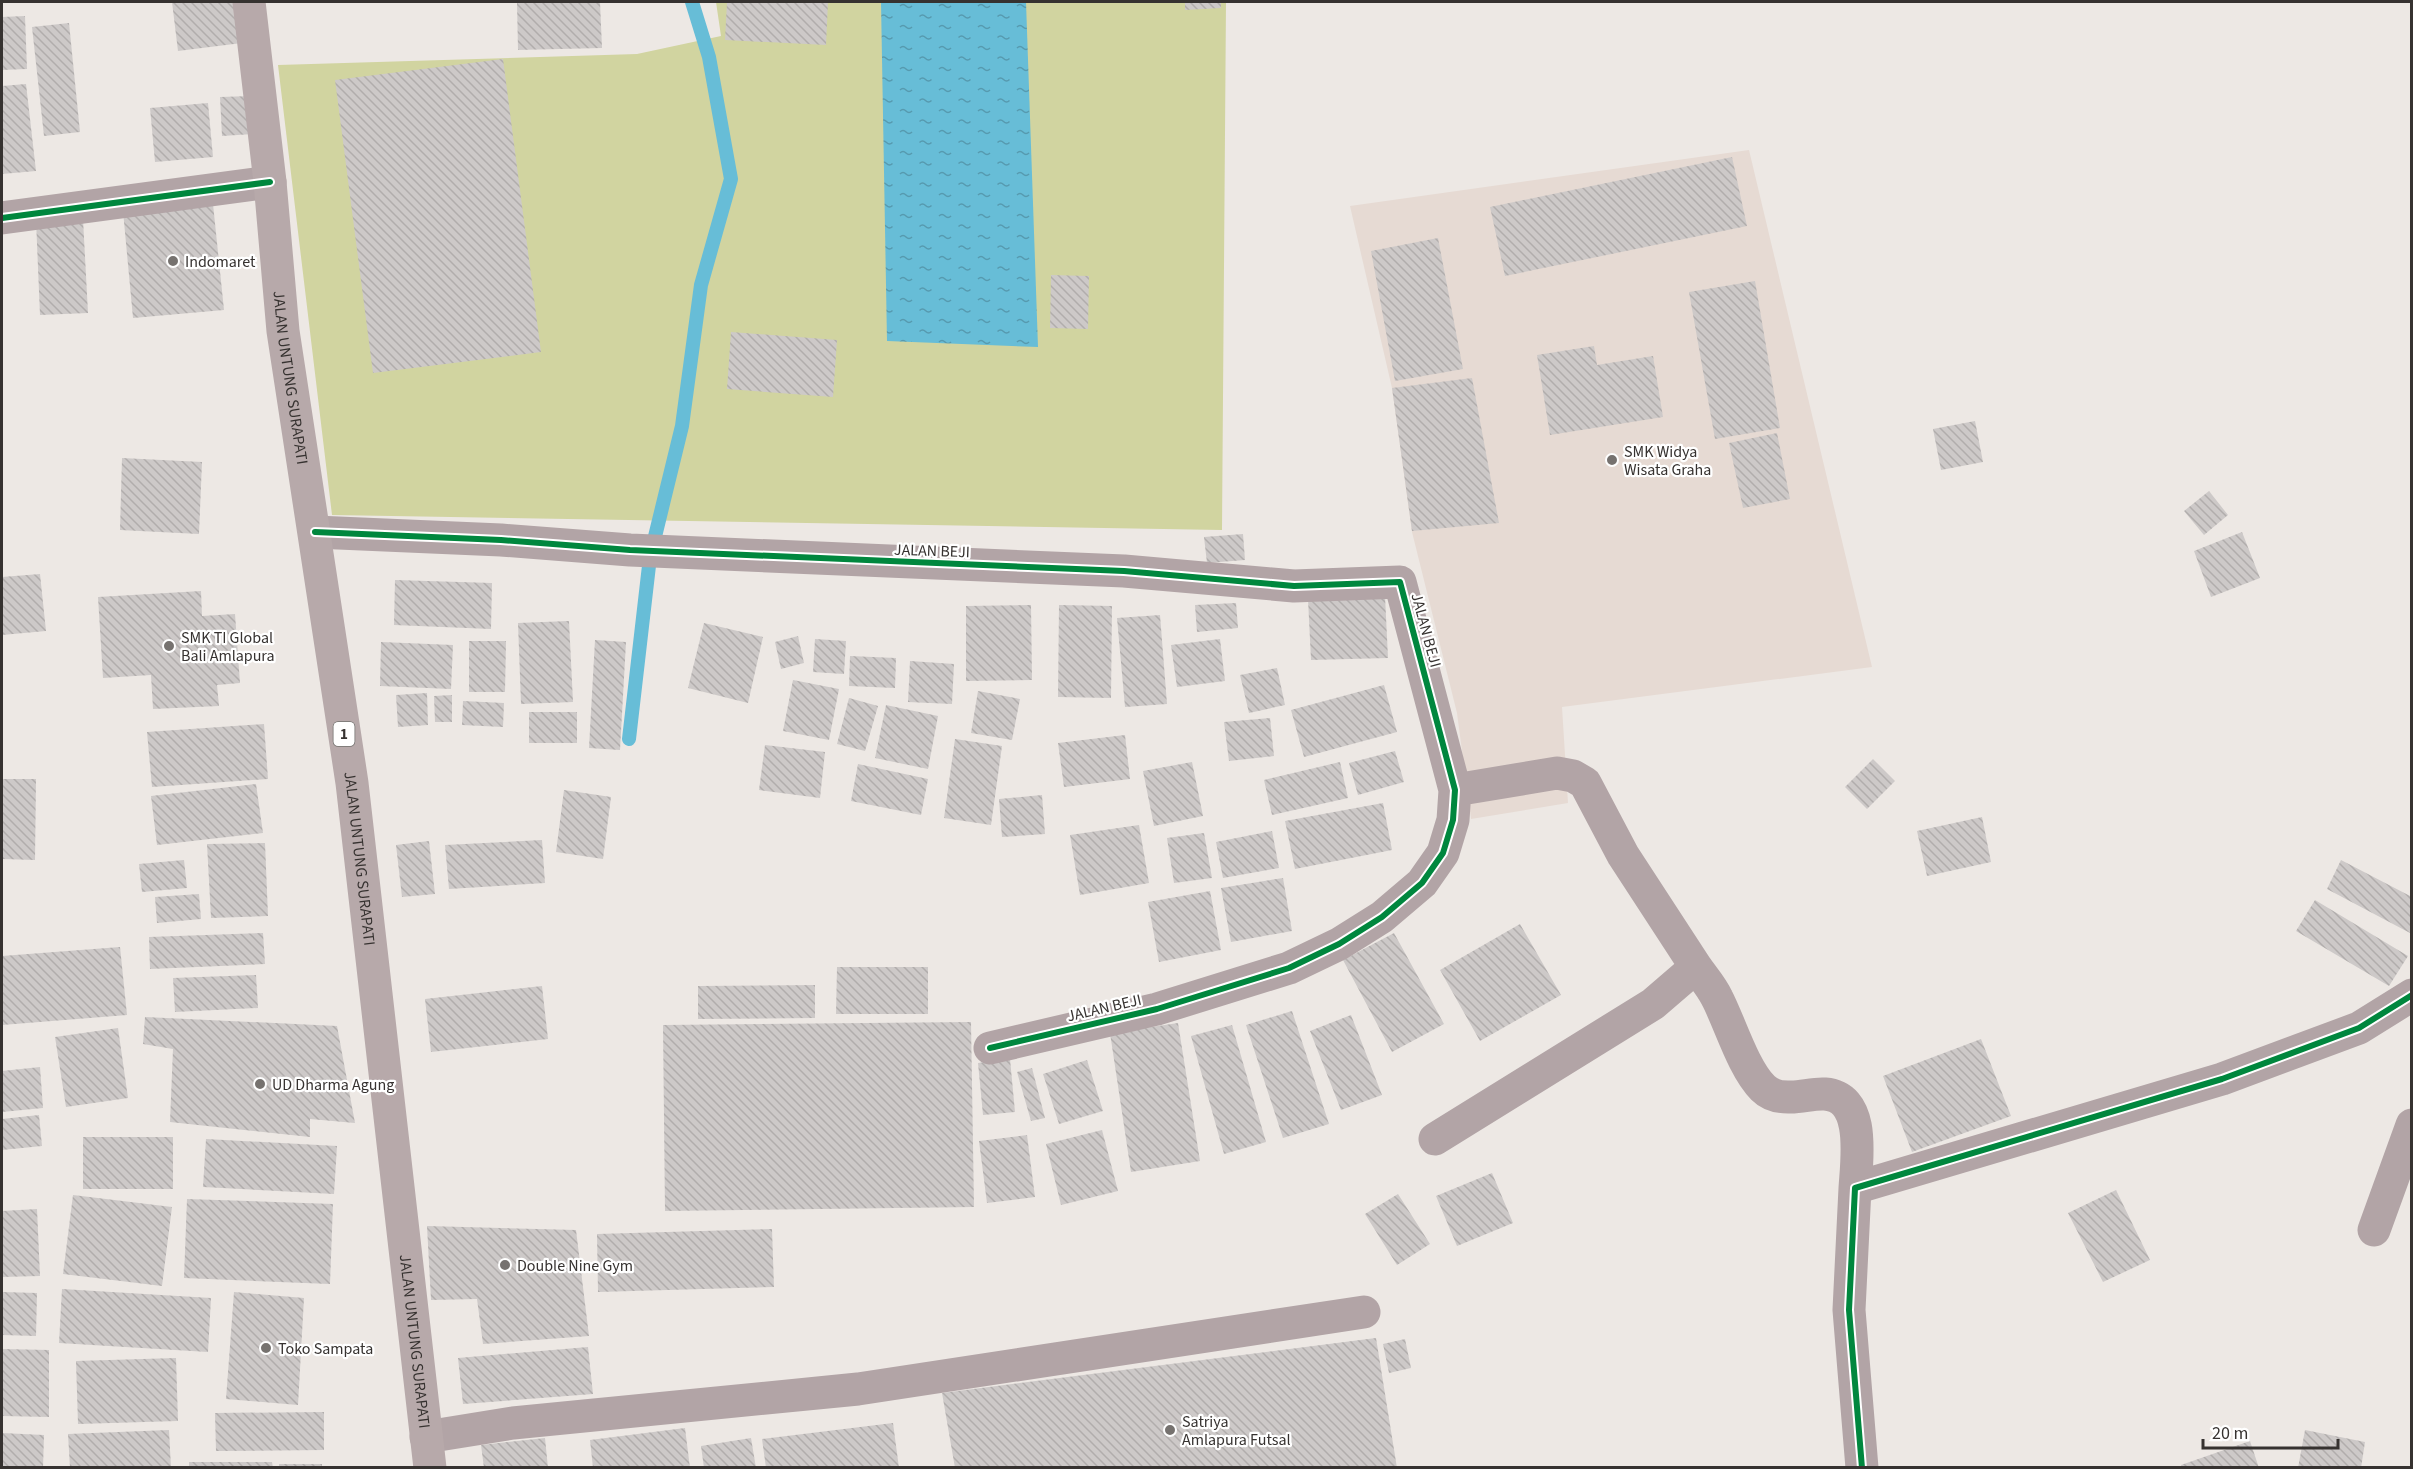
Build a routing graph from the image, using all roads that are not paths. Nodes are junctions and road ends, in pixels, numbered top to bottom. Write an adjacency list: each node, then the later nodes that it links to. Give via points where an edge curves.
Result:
1 (249, 2): 2 (highway, JALAN UNTUNG SURAPATI / 1)
2 (270, 182): 3 (street); 4 (highway, JALAN UNTUNG SURAPATI / 1, via 284,331)
3 (2, 218)
4 (315, 532): 5 (street, JALAN BEJI, via 1124,571 1294,586 1400,582); 14 (highway, JALAN UNTUNG SURAPATI / 1, via 352,783)
5 (1455, 790): 6 (street, via 1557,773 1585,783 1623,855); 8 (street, JALAN BEJI, via 1453,820 1443,853 1422,883 1382,917 1339,944 1289,968 1156,1009)
6 (1696, 968): 10 (street, via 1653,1004); 11 (street, via 1716,994 1762,1088 1773,1096 1824,1094 1848,1104 1857,1137)
7 (2412, 995): 11 (street, via 2360,1028 2222,1079)
8 (990, 1048)
9 (2412, 1125): 12 (street)
10 (1435, 1139)
11 (1855, 1188): 15 (street, via 1849,1310)
12 (2374, 1230)
13 (1364, 1312): 14 (street, via 858,1389 513,1423)
14 (428, 1452)
15 (1862, 1467)

